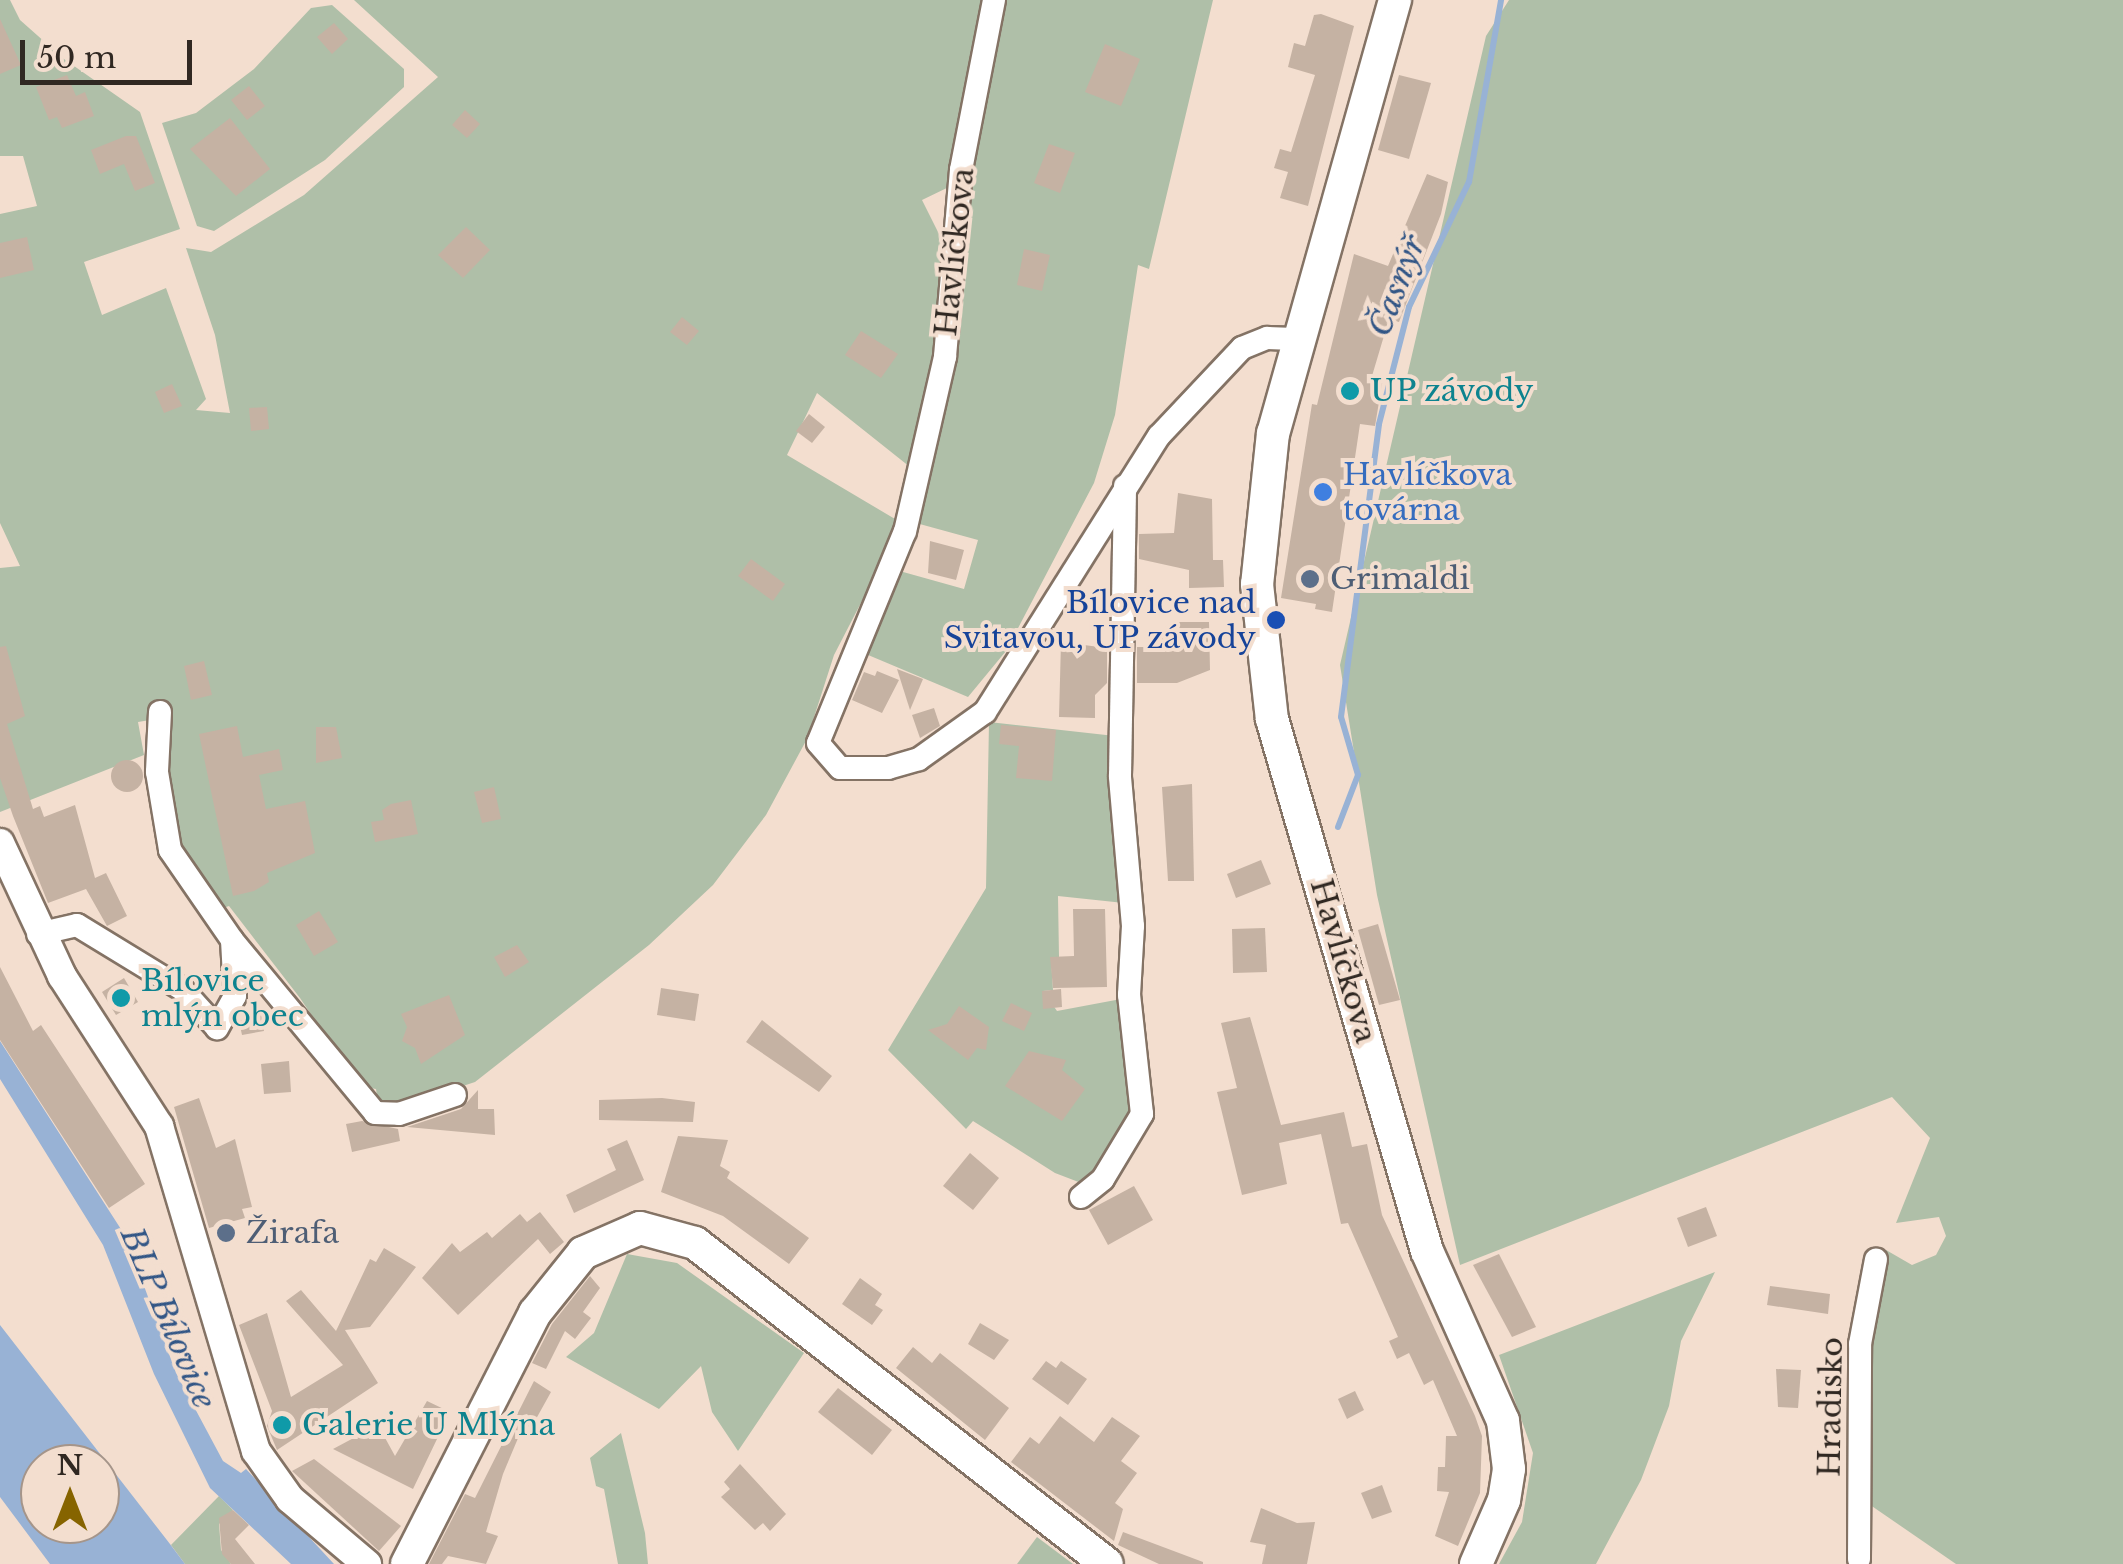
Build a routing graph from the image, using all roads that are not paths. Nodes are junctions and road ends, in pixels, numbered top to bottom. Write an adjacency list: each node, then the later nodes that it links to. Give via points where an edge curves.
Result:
1 (994, 0): 4 (street, Havlíčkova, via 962,170 945,357 905,531 818,743 840,768 888,768 919,759 986,712)
2 (1394, 0): 3 (main road, Havlíčkova)
3 (1301, 339): 4 (street, Havlíčkova, via 1257,340 1228,358 1158,436); 17 (main road, Havlíčkova, via 1273,433 1263,502 1257,584 1272,720 1427,1251 1502,1421 1509,1470 1504,1500)
4 (1125, 486): 10 (street, via 1120,776 1142,1114 1103,1179)
5 (160, 712): 8 (street, via 157,772 170,850)
6 (0, 843): 7 (street)
7 (38, 934): 8 (street, via 77,925 182,989 218,1028 236,996); 14 (street, via 159,1126 256,1451 290,1499)
8 (232, 940): 9 (street, via 375,1113 399,1114)
9 (455, 1096)
10 (1081, 1198)
11 (1876, 1259): 13 (street, Hradisko, via 1860,1344)
12 (1869, 1518): 13 (street, Hradisko)
13 (1858, 1562)
14 (367, 1564)
15 (407, 1564): 16 (main road, via 535,1313 582,1253 640,1228 694,1243)
16 (1107, 1564)
17 (1476, 1564)

